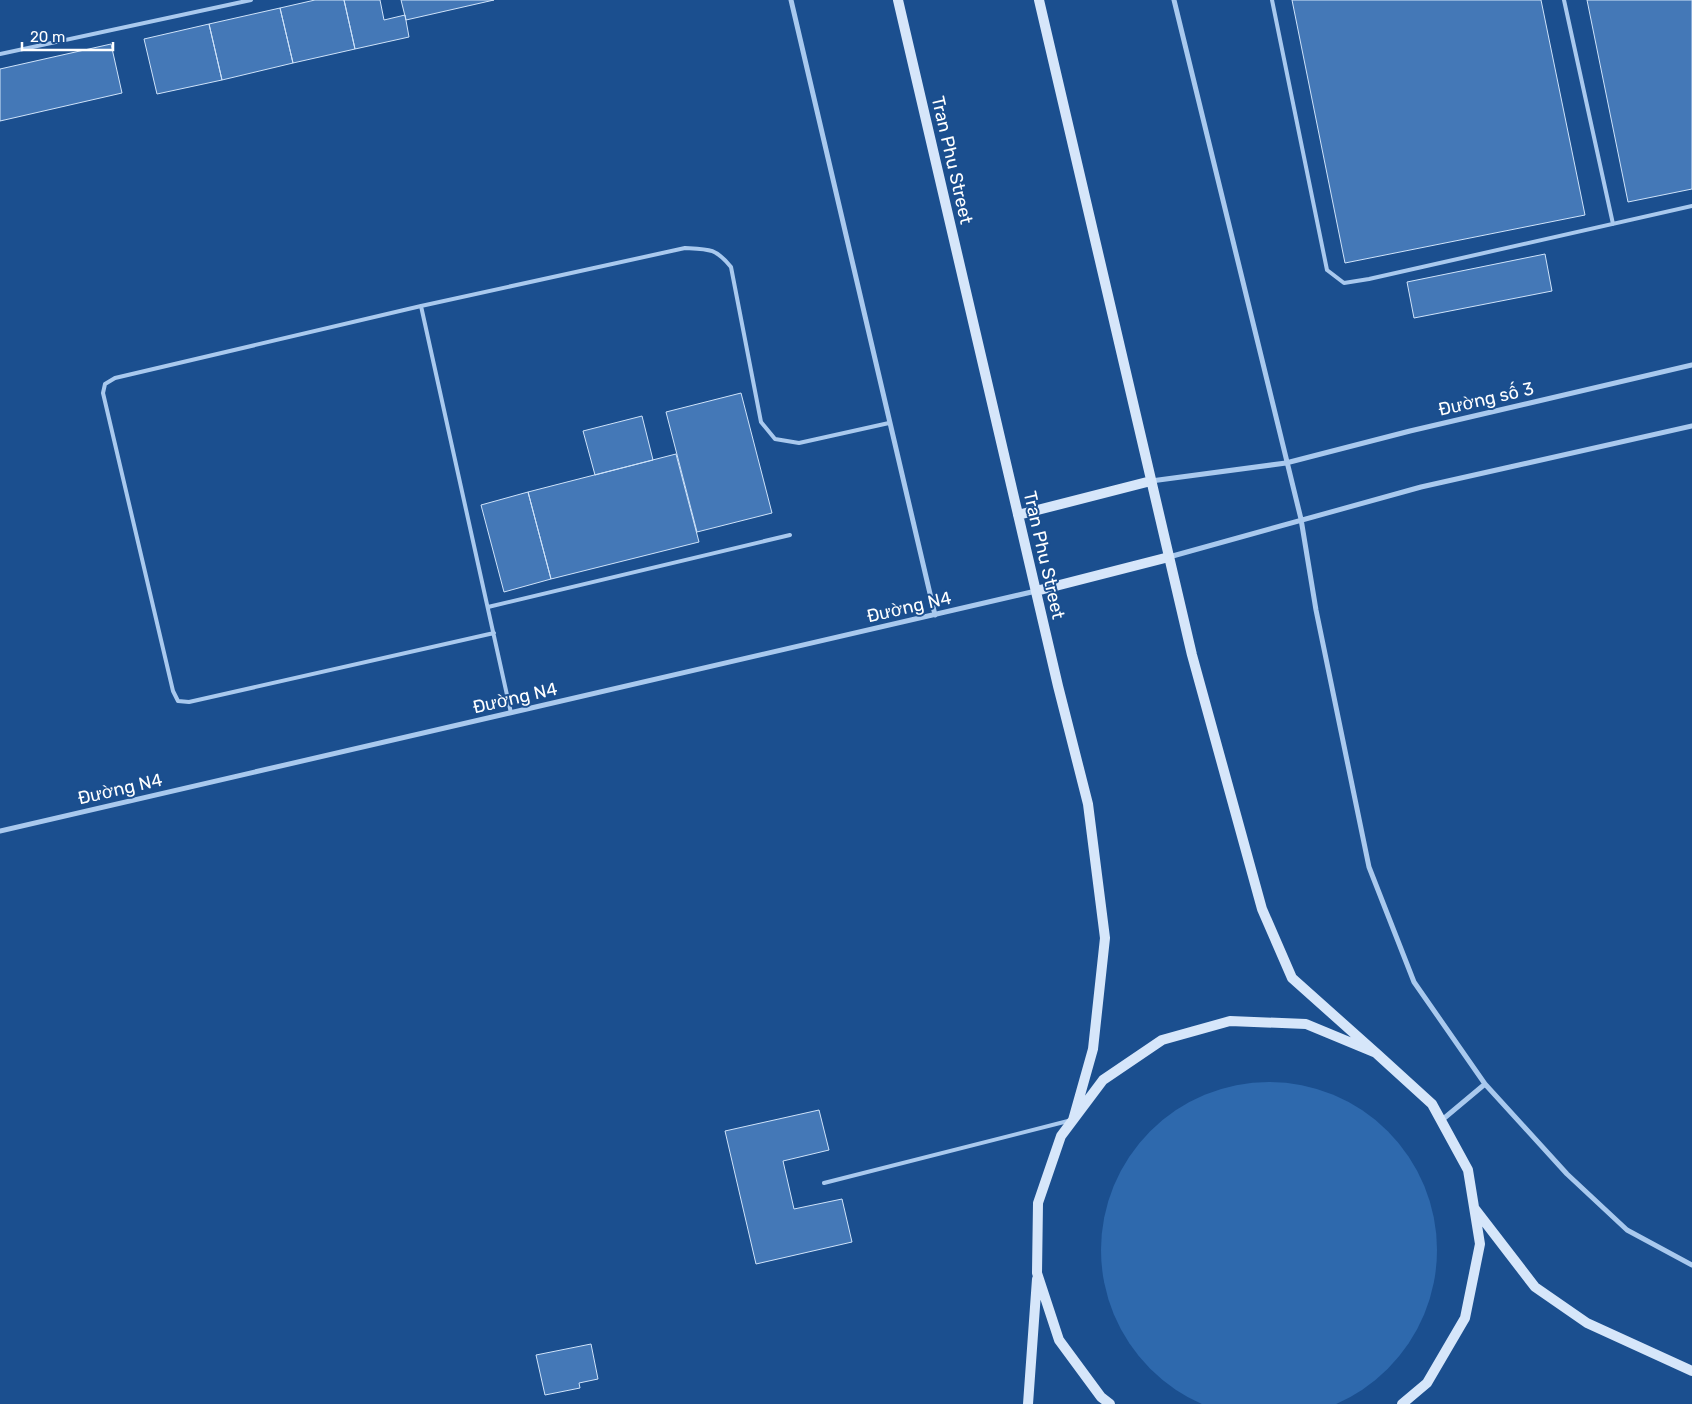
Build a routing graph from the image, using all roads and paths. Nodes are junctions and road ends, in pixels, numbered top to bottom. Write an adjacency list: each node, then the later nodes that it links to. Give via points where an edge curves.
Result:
1 (251, 0): 8 (lane)
2 (791, 0): 13 (street)
3 (898, 0): 17 (main road, Tran Phu Street)
4 (1039, 0): 16 (main road)
5 (1174, 0): 15 (street)
6 (1272, 0): 10 (lane, via 1327,270 1344,283 1370,280)
7 (1564, 0): 10 (lane)
8 (0, 54)
9 (1692, 206): 10 (lane)
10 (1613, 224)
11 (421, 306): 13 (lane, via 685,248 708,249 722,255 731,267 761,422 775,439 799,443); 22 (lane); 24 (lane, via 115,378 105,384 103,393 178,701 189,702)
12 (1692, 365): 15 (street, Đường số 3)
13 (889, 423): 23 (street)
14 (1692, 426): 18 (street, via 1450,480)
15 (1286, 463): 16 (street, Đường số 3); 18 (street)
16 (1151, 481): 17 (main road); 20 (main road)
17 (1018, 515): 21 (main road, Tran Phu Street)
18 (1301, 519): 20 (street); 28 (street, via 1316,610 1370,867 1414,982)
19 (790, 535): 22 (lane)
20 (1169, 557): 21 (main road); 27 (main road, via 1204,702 1262,909 1292,978)
21 (1036, 591): 23 (street, Đường N4); 29 (main road, Tran Phu Street, via 1088,804 1105,938 1093,1049)
22 (488, 607): 24 (lane)
23 (935, 615): 25 (street, Đường N4)
24 (494, 633): 25 (lane)
25 (511, 713): 26 (street, Đường N4)
26 (0, 831)
27 (1376, 1053): 29 (main road, via 1306,1024 1230,1020 1162,1040 1129,1060 1103,1080); 30 (main road, via 1432,1104)
28 (1485, 1084): 30 (street); 33 (street, via 1567,1174 1627,1230)
29 (1073, 1120): 31 (lane); 34 (main road, via 1061,1136 1038,1203)
30 (1442, 1120): 32 (main road, via 1468,1170)
31 (824, 1183)
32 (1474, 1208): 35 (main road, via 1535,1287 1587,1322); 38 (main road, via 1480,1244 1466,1318 1427,1383)
33 (1692, 1265)
34 (1037, 1274): 36 (main road); 37 (main road, via 1059,1340 1101,1397)
35 (1692, 1371)
36 (1028, 1404)
37 (1110, 1404)
38 (1402, 1404)

